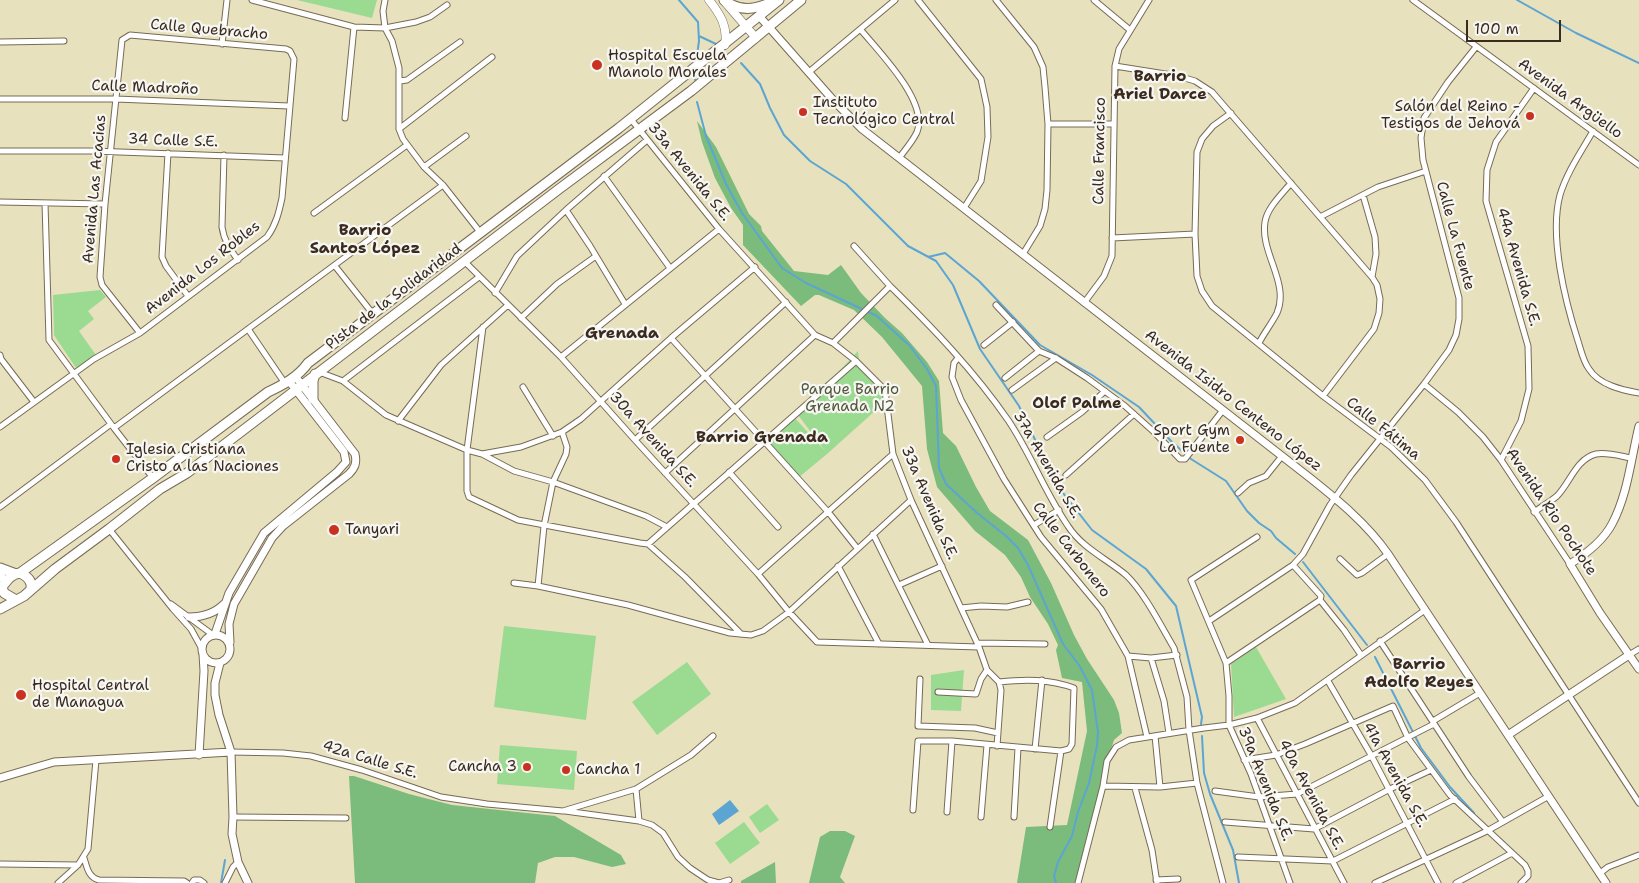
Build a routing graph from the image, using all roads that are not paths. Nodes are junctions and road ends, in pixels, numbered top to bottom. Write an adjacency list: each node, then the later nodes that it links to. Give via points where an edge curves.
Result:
1 (227, 0): 27 (street)
2 (252, 0): 16 (street)
3 (385, 0): 19 (street)
4 (709, 0): 28 (main road, via 724,23)
5 (723, 0): 6 (main road, via 737,8 747,9); 17 (main road)
6 (778, 0): 15 (main road, Pista de la Solidaridad)
7 (801, 0): 18 (main road, Pista de la Solidaridad)
8 (895, 0): 20 (street)
9 (918, 0): 66 (street, via 981,79 987,107 988,137 981,181)
10 (996, 0): 42 (street, via 1034,47 1043,67)
11 (1094, 0): 21 (street)
12 (1149, 0): 21 (street, Calle Francisco)
13 (1412, 0): 29 (street, Avenida Argüello)
14 (447, 5): 19 (street, via 430,17)
15 (760, 17): 17 (main road, Pista de la Solidaridad); 18 (street, Avenida Isidro Centeno López)
16 (354, 27): 19 (street); 40 (street)
17 (747, 27): 23 (main road); 28 (main road, Pista de la Solidaridad)
18 (769, 27): 23 (main road, Pista de la Solidaridad); 33 (street, Avenida Isidro Centeno López)
19 (385, 28): 34 (street, via 392,41)
20 (861, 30): 33 (street); 55 (street, via 906,86 918,109 917,131)
21 (1130, 30): 32 (street, Calle Francisco, via 1119,49)
22 (125, 36): 27 (street, Calle Quebracho); 37 (street, Avenida Las Acacias)
23 (756, 38): 45 (main road, Pista de la Solidaridad)
24 (0, 42): 25 (street)
25 (64, 42)
26 (460, 42): 34 (street, via 407,80)
27 (222, 44): 30 (street, Calle Quebracho)
28 (725, 45): 41 (main road, Pista de la Solidaridad)
29 (1476, 46): 35 (street, Avenida Argüello); 58 (street, Calle La Fuente, via 1424,118 1421,138)
30 (290, 51): 38 (street, Avenida Los Robles, via 294,59)
31 (492, 57): 44 (street)
32 (1115, 66): 39 (street, via 1195,81 1212,92); 43 (street, Calle Francisco)
33 (809, 72): 55 (street, Avenida Isidro Centeno López, via 862,129)
34 (400, 81): 44 (street)
35 (1534, 88): 46 (street, Avenida Argüello); 143 (street, 44a Avenida S.E., via 1496,142 1486,170 1486,201 1528,346 1529,389 1521,422)
36 (0, 99): 37 (street, Calle Madroño)
37 (116, 99): 38 (street, Calle Madroño); 51 (street, Avenida Las Acacias)
38 (289, 106): 54 (street, Avenida Los Robles)
39 (1231, 113): 60 (street); 72 (street, Calle Fátima, via 1213,126 1202,139 1197,152)
40 (345, 118)
41 (630, 118): 45 (street, 33a Avenida S.E.); 71 (main road, Pista de la Solidaridad)
42 (1048, 124): 43 (street); 75 (street, via 1045,209 1040,226)
43 (1113, 124): 73 (street, Calle Francisco)
44 (399, 129): 49 (street)
45 (639, 130): 48 (street, 33a Avenida S.E.); 78 (main road, Pista de la Solidaridad)
46 (1593, 131): 56 (street, Avenida Argüello); 120 (street, via 1569,172 1560,196 1558,252 1570,318 1589,370 1605,383)
47 (466, 136): 57 (street)
48 (647, 140): 59 (street); 70 (street, 33a Avenida S.E.)
49 (407, 145): 57 (street); 68 (street)
50 (0, 152): 51 (street, 34 Calle S.E.)
51 (110, 152): 52 (street, 34 Calle S.E.); 65 (street, Avenida Las Acacias)
52 (168, 153): 53 (street, 34 Calle S.E.); 86 (street, via 162,257)
53 (224, 155): 54 (street, 34 Calle S.E.); 77 (street, via 223,236)
54 (285, 158): 77 (street, Avenida Los Robles, via 282,198 273,229 267,238)
55 (899, 158): 66 (street, Avenida Isidro Centeno López)
56 (1639, 165)
57 (424, 167): 61 (street)
58 (1426, 171): 62 (street); 115 (street, Calle La Fuente, via 1459,298 1459,319 1449,350)
59 (604, 176): 67 (street); 81 (street)
60 (1291, 183): 69 (street); 101 (street, via 1264,222 1281,294 1278,312)
61 (443, 185): 71 (street); 79 (street)
62 (1363, 195): 69 (street); 83 (street, via 1375,237)
63 (0, 202): 64 (street)
64 (45, 203): 65 (street); 109 (street, via 49,340)
65 (105, 204): 97 (street, Avenida Las Acacias, via 102,285)
66 (964, 208): 75 (street, Avenida Isidro Centeno López)
67 (566, 210): 76 (street); 85 (street, via 517,256)
68 (314, 213)
69 (1320, 217): 83 (street)
70 (719, 229): 80 (street, 33a Avenida S.E.); 81 (street)
71 (480, 232): 92 (main road, Pista de la Solidaridad)
72 (1195, 234): 73 (street); 101 (street, Calle Fátima, via 1197,276 1202,291 1212,306)
73 (1112, 238): 88 (street, Calle Francisco, via 1112,256 1104,276)
74 (854, 246): 84 (street, 37a Avenida S.E.)
75 (1022, 254): 88 (street, Avenida Isidro Centeno López)
76 (596, 256): 89 (street); 93 (street, via 557,284)
77 (238, 260): 86 (street, Avenida Los Robles)
78 (464, 262): 82 (street, 30a Avenida S.E.); 110 (main road, Pista de la Solidaridad)
79 (335, 266): 92 (street); 96 (street)
80 (755, 267): 87 (street, 33a Avenida S.E.); 99 (street)
81 (670, 268): 89 (street)
82 (479, 277): 85 (street, 30a Avenida S.E.); 114 (street)
83 (1372, 277): 121 (street, via 1380,299 1374,329)
84 (890, 286): 100 (street); 106 (street, 37a Avenida S.E., via 936,331)
85 (495, 293): 91 (street, 30a Avenida S.E.)
86 (188, 296): 97 (street, Avenida Los Robles)
87 (786, 302): 98 (street, 33a Avenida S.E.); 111 (street)
88 (1084, 303): 126 (street, Avenida Isidro Centeno López)
89 (625, 304): 105 (street)
90 (996, 305): 94 (street)
91 (508, 306): 93 (street, 30a Avenida S.E.); 95 (street)
92 (373, 314): 112 (main road, Pista de la Solidaridad)
93 (521, 318): 105 (street, 30a Avenida S.E.)
94 (1013, 322): 102 (street); 103 (street)
95 (483, 327): 128 (street, via 436,370); 138 (street)
96 (248, 329): 112 (street); 129 (street)
97 (140, 333): 109 (street, Avenida Los Robles)
98 (815, 335): 100 (street, 33a Avenida S.E.); 125 (street)
99 (671, 338): 111 (street); 123 (street)
100 (833, 343): 108 (street, 33a Avenida S.E.)
101 (1258, 343): 121 (street, Calle Fátima)
102 (984, 345)
103 (1039, 351): 107 (street); 113 (street)
104 (0, 355): 124 (street)
105 (561, 357): 123 (street, 30a Avenida S.E.)
106 (958, 358): 154 (street, 37a Avenida S.E., via 1009,421); 157 (street, Calle Carbonero, via 952,377 961,400 1004,479)
107 (1056, 358): 118 (street); 119 (street)
108 (856, 361): 137 (street); 140 (street, 33a Avenida S.E., via 884,390)
109 (73, 373): 124 (street, Avenida Los Robles); 129 (street)
110 (317, 373): 114 (street); 116 (main road, Pista de la Solidaridad); 122 (main road)
111 (706, 375): 125 (street); 136 (street)
112 (288, 378): 116 (street); 147 (main road, Pista de la Solidaridad)
113 (1005, 378)
114 (343, 381): 128 (street)
115 (1424, 384): 135 (street, Calle La Fuente); 143 (street, Avenida Rio Pochote, via 1464,418)
116 (299, 387): 122 (street); 161 (main road, Pista de la Solidaridad); 184 (street, via 344,452 346,462 264,533)
117 (522, 387): 133 (street)
118 (1012, 390)
119 (1105, 391): 127 (street); 134 (street)
120 (1639, 393)
121 (1322, 396): 135 (street, Calle Fátima)
122 (312, 398): 194 (street, via 354,454 355,466 272,538 234,604 229,624)
123 (600, 400): 132 (street); 136 (street, 30a Avenida S.E.)
124 (34, 402): 131 (street, Avenida Los Robles)
125 (735, 409): 137 (street); 144 (street)
126 (1223, 410): 127 (street, via 1185,459 1180,459); 141 (street, Avenida Isidro Centeno López)
127 (1134, 414): 146 (street)
128 (398, 421): 138 (street)
129 (112, 426): 147 (street); 153 (street)
130 (1639, 426): 142 (street)
131 (0, 427)
132 (562, 432): 133 (street); 148 (street, via 566,454)
133 (552, 436): 139 (street, via 521,447)
134 (1046, 437)
135 (1381, 439): 150 (street, Calle La Fuente); 216 (street, Calle Fátima, via 1425,480 1456,522)
136 (635, 440): 144 (street, 30a Avenida S.E.)
137 (764, 440): 145 (street); 156 (street)
138 (468, 450): 139 (street); 158 (street, via 469,497 510,517)
139 (482, 454): 148 (street, via 514,471)
140 (893, 454): 151 (street, 33a Avenida S.E.); 156 (street)
141 (1282, 456): 149 (street, via 1266,476); 150 (street, Avenida Isidro Centeno López)
142 (1631, 458): 155 (street, via 1596,454 1582,460 1556,497); 168 (street, via 1619,507 1611,525 1599,541)
143 (1500, 460): 155 (street, Avenida Rio Pochote)
144 (665, 472): 152 (street, 30a Avenida S.E.)
145 (729, 472): 152 (street); 160 (street)
146 (1066, 475)
147 (154, 478): 173 (main road, Pista de la Solidaridad)
148 (554, 482): 158 (street); 159 (street, via 646,516)
149 (1238, 492)
150 (1336, 498): 166 (street, Avenida Isidro Centeno López); 171 (street, Calle La Fuente)
151 (911, 500): 162 (street); 170 (street, 33a Avenida S.E.)
152 (694, 503): 159 (street); 174 (street, 30a Avenida S.E.)
153 (0, 507)
154 (1059, 510): 157 (street); 204 (street, 37a Avenida S.E., via 1083,544 1131,581)
155 (1534, 512): 168 (street, Avenida Rio Pochote)
156 (828, 513): 165 (street); 174 (street)
157 (1034, 525): 203 (street, Calle Carbonero, via 1101,609)
158 (544, 526): 164 (street); 177 (street)
159 (666, 527): 164 (street)
160 (778, 527)
161 (109, 529): 179 (main road, Pista de la Solidaridad); 183 (street)
162 (872, 534): 165 (street); 176 (street)
163 (1257, 537): 190 (street, 39a Avenida S.E., via 1190,580)
164 (648, 544): 192 (street)
165 (857, 548): 169 (street)
166 (1388, 554): 167 (street, via 1357,575); 187 (street, Avenida Isidro Centeno López)
167 (1340, 559)
168 (1570, 564): 202 (street, Avenida Rio Pochote)
169 (838, 566): 188 (street); 195 (street)
170 (942, 566): 176 (street); 185 (street, 33a Avenida S.E.)
171 (1293, 566): 181 (street, via 1321,596); 190 (street)
172 (0, 568): 173 (main road)
173 (18, 574): 178 (main road, Pista de la Solidaridad); 179 (main road, via 26,576)
174 (758, 574): 188 (street, 30a Avenida S.E.)
175 (514, 583): 177 (street)
176 (899, 585): 197 (street)
177 (538, 586): 192 (street, via 603,599)
178 (2, 587): 180 (main road)
179 (31, 588): 180 (main road, Pista de la Solidaridad)
180 (16, 600): 186 (main road, Pista de la Solidaridad)
181 (1320, 600): 201 (street); 207 (street)
182 (1028, 602): 185 (street, via 1007,608)
183 (169, 603): 189 (street); 200 (street, via 191,629)
184 (225, 604): 189 (street, via 208,615); 191 (street)
185 (961, 608): 198 (street, 33a Avenida S.E.)
186 (0, 609)
187 (1426, 610): 193 (street); 215 (street, Avenida Isidro Centeno López)
188 (789, 612): 192 (street, via 764,631); 195 (street, 30a Avenida S.E., via 817,642)
189 (189, 617): 191 (street)
190 (1209, 621): 207 (street, 39a Avenida S.E.)
191 (214, 634): 194 (street, via 224,636); 200 (street, via 205,640)
192 (741, 635)
193 (1380, 641): 201 (street); 218 (street)
194 (230, 642): 206 (street, via 231,652)
195 (879, 644): 197 (street)
196 (1046, 644): 198 (street)
197 (928, 645): 198 (street)
198 (978, 645): 209 (street, 33a Avenida S.E.)
199 (1639, 649): 202 (street)
200 (202, 651): 206 (street, via 210,661); 236 (street, via 204,672)
201 (1361, 655): 212 (street)
202 (1629, 655): 208 (street, Avenida Rio Pochote); 216 (street)
203 (1128, 656): 205 (street); 227 (street, Calle Carbonero)
204 (1177, 656): 205 (street); 221 (street, 37a Avenida S.E., via 1187,697)
205 (1151, 658): 223 (street)
206 (220, 663): 235 (street, via 215,695)
207 (1226, 663): 220 (street, 39a Avenida S.E.)
208 (1639, 669)
209 (987, 670): 213 (street, 33a Avenida S.E.); 214 (street, via 976,694)
210 (920, 679): 222 (street, via 918,726 975,728)
211 (1042, 680): 213 (street); 233 (street); 234 (street, via 1074,688 1072,744)
212 (1328, 681): 217 (street, via 1295,703); 219 (street, 41a Avenida S.E.)
213 (1000, 682): 222 (street, via 1002,699)
214 (938, 692)
215 (1480, 693): 218 (street); 224 (street, Avenida Isidro Centeno López)
216 (1570, 696): 224 (street); 254 (street, Calle Fátima)
217 (1257, 718): 220 (street); 237 (street, 40a Avenida S.E.)
218 (1434, 722): 228 (street); 264 (street)
219 (1353, 723): 228 (street, via 1393,706); 237 (street); 238 (street, 41a Avenida S.E.)
220 (1229, 725): 221 (street); 240 (street, 39a Avenida S.E.)
221 (1189, 730): 223 (street); 243 (street, 37a Avenida S.E.)
222 (998, 733): 231 (street)
223 (1170, 733): 226 (street)
224 (1508, 735): 251 (street, Avenida Isidro Centeno López)
225 (713, 736): 247 (street, 42a Calle S.E., via 691,755)
226 (1155, 736): 227 (street); 245 (street)
227 (1147, 737): 244 (street, via 1129,740 1116,747 1108,758)
228 (1408, 738): 238 (street); 241 (street)
229 (952, 741): 230 (street); 255 (street, via 918,741); 257 (street)
230 (987, 745): 231 (street); 259 (street)
231 (997, 746): 232 (street)
232 (1018, 748): 233 (street); 260 (street)
233 (1035, 749): 234 (street)
234 (1061, 751): 267 (street)
235 (231, 752): 236 (street, 42a Calle S.E.); 256 (street, 42a Calle S.E., via 311,756 441,797); 258 (street)
236 (199, 754): 239 (street, 42a Calle S.E.)
237 (1276, 755): 240 (street); 250 (street, 40a Avenida S.E.)
238 (1372, 755): 248 (street, 41a Avenida S.E.); 250 (street)
239 (96, 760): 242 (street, 42a Calle S.E., via 54,762); 273 (street, via 88,849)
240 (1244, 760): 252 (street, 39a Avenida S.E.)
241 (1431, 770): 248 (street); 253 (street)
242 (0, 778)
243 (1197, 782): 245 (street); 291 (street, 37a Avenida S.E.)
244 (1102, 786): 246 (street); 290 (street)
245 (1160, 787): 246 (street)
246 (1135, 788): 283 (street, via 1152,850)
247 (636, 789): 256 (street, 42a Calle S.E.); 262 (street)
248 (1390, 789): 266 (street, 41a Avenida S.E.); 268 (street)
249 (1215, 791): 252 (street)
250 (1297, 794): 252 (street); 268 (street, 40a Avenida S.E.)
251 (1549, 796): 264 (street); 280 (street, Avenida Isidro Centeno López)
252 (1259, 797): 265 (street, 39a Avenida S.E.)
253 (1455, 799): 266 (street); 269 (street)
254 (1639, 803)
255 (913, 810)
256 (563, 811): 262 (street)
257 (947, 812)
258 (233, 817): 261 (street); 277 (street, via 232,834)
259 (981, 817)
260 (1014, 817)
261 (346, 818)
262 (639, 821): 282 (street, via 663,833 678,857 708,880 719,883)
263 (1225, 822): 265 (street)
264 (1503, 822): 269 (street)
265 (1269, 824): 268 (street); 274 (street, 39a Avenida S.E.)
266 (1408, 824): 275 (street, 41a Avenida S.E.); 276 (street)
267 (1050, 827)
268 (1314, 828): 276 (street, 40a Avenida S.E.)
269 (1487, 831): 270 (street); 275 (street)
270 (1512, 853): 296 (street); 297 (street, via 1528,871 1528,876)
271 (1639, 855): 280 (street)
272 (1238, 857): 274 (street)
273 (84, 858): 279 (street); 285 (street, via 89,874 98,880)
274 (1282, 860): 276 (street); 292 (street, 39a Avenida S.E.)
275 (1426, 860): 294 (street); 295 (street, 41a Avenida S.E.)
276 (1333, 861): 293 (street, 40a Avenida S.E.)
277 (238, 862): 288 (street); 289 (street)
278 (0, 864): 279 (street)
279 (78, 865): 284 (street)
280 (1599, 874): 298 (street, Avenida Isidro Centeno López)
281 (1178, 879): 283 (street)
282 (729, 880)
283 (1156, 881)
284 (58, 883)
285 (187, 883)
286 (192, 883): 287 (street, via 200,880)
287 (204, 883)
288 (225, 883)
289 (248, 883)
290 (1078, 883)
291 (1224, 883)
292 (1290, 883)
293 (1344, 883)
294 (1375, 883)
295 (1438, 883)
296 (1456, 883)
297 (1521, 883)
298 (1606, 883)

